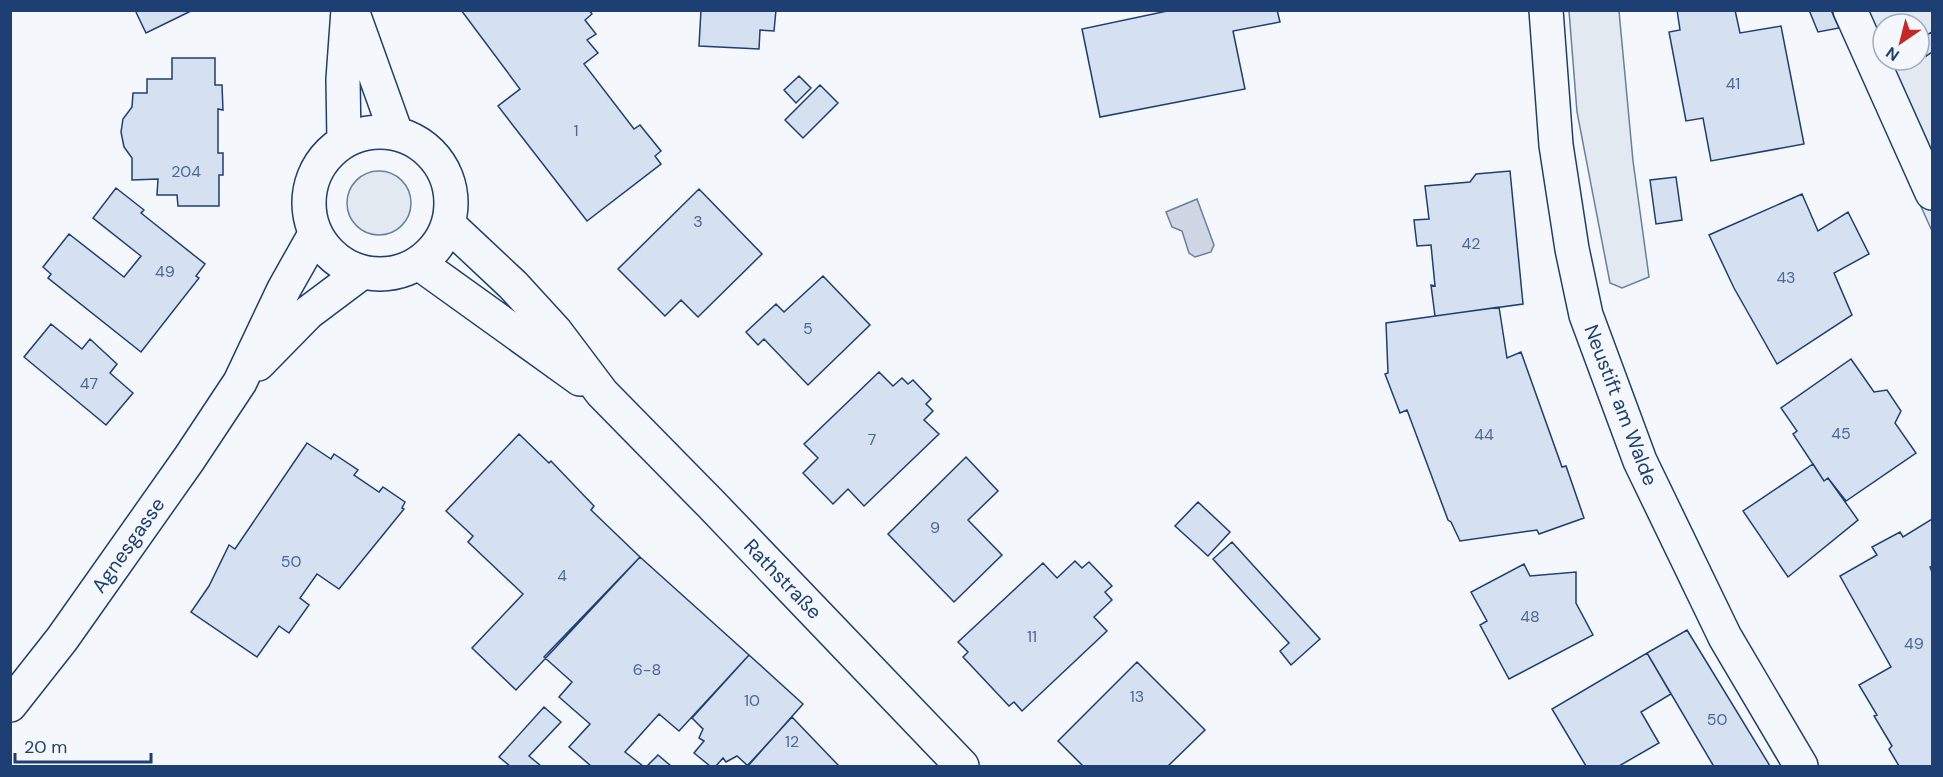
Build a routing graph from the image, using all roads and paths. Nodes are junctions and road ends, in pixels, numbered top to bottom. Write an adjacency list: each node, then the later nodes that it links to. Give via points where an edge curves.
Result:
1 (350, 10): 4 (street); 5 (street, via 343,79)
2 (1546, 10): 15 (street, Neustift am Walde, via 1556,145 1586,315 1640,461 1725,637)
3 (1850, 10): 6 (street)
4 (396, 133): 5 (street, via 369,132); 7 (street, via 423,146 442,168 452,196)
5 (344, 141): 8 (street, via 324,158 311,182 308,208)
6 (1932, 193)
7 (449, 225): 9 (street, via 438,247); 12 (street, Rathstraße, via 556,332)
8 (315, 234): 10 (street, via 334,258); 11 (street, Agnesgasse)
9 (420, 264): 10 (street, via 391,275); 12 (street, Rathstraße)
10 (361, 273): 11 (street, Agnesgasse, via 309,312)
11 (240, 382): 13 (street, Agnesgasse, via 62,639)
12 (602, 393): 14 (street, Rathstraße)
13 (10, 705)
14 (962, 766)
15 (1801, 766)

